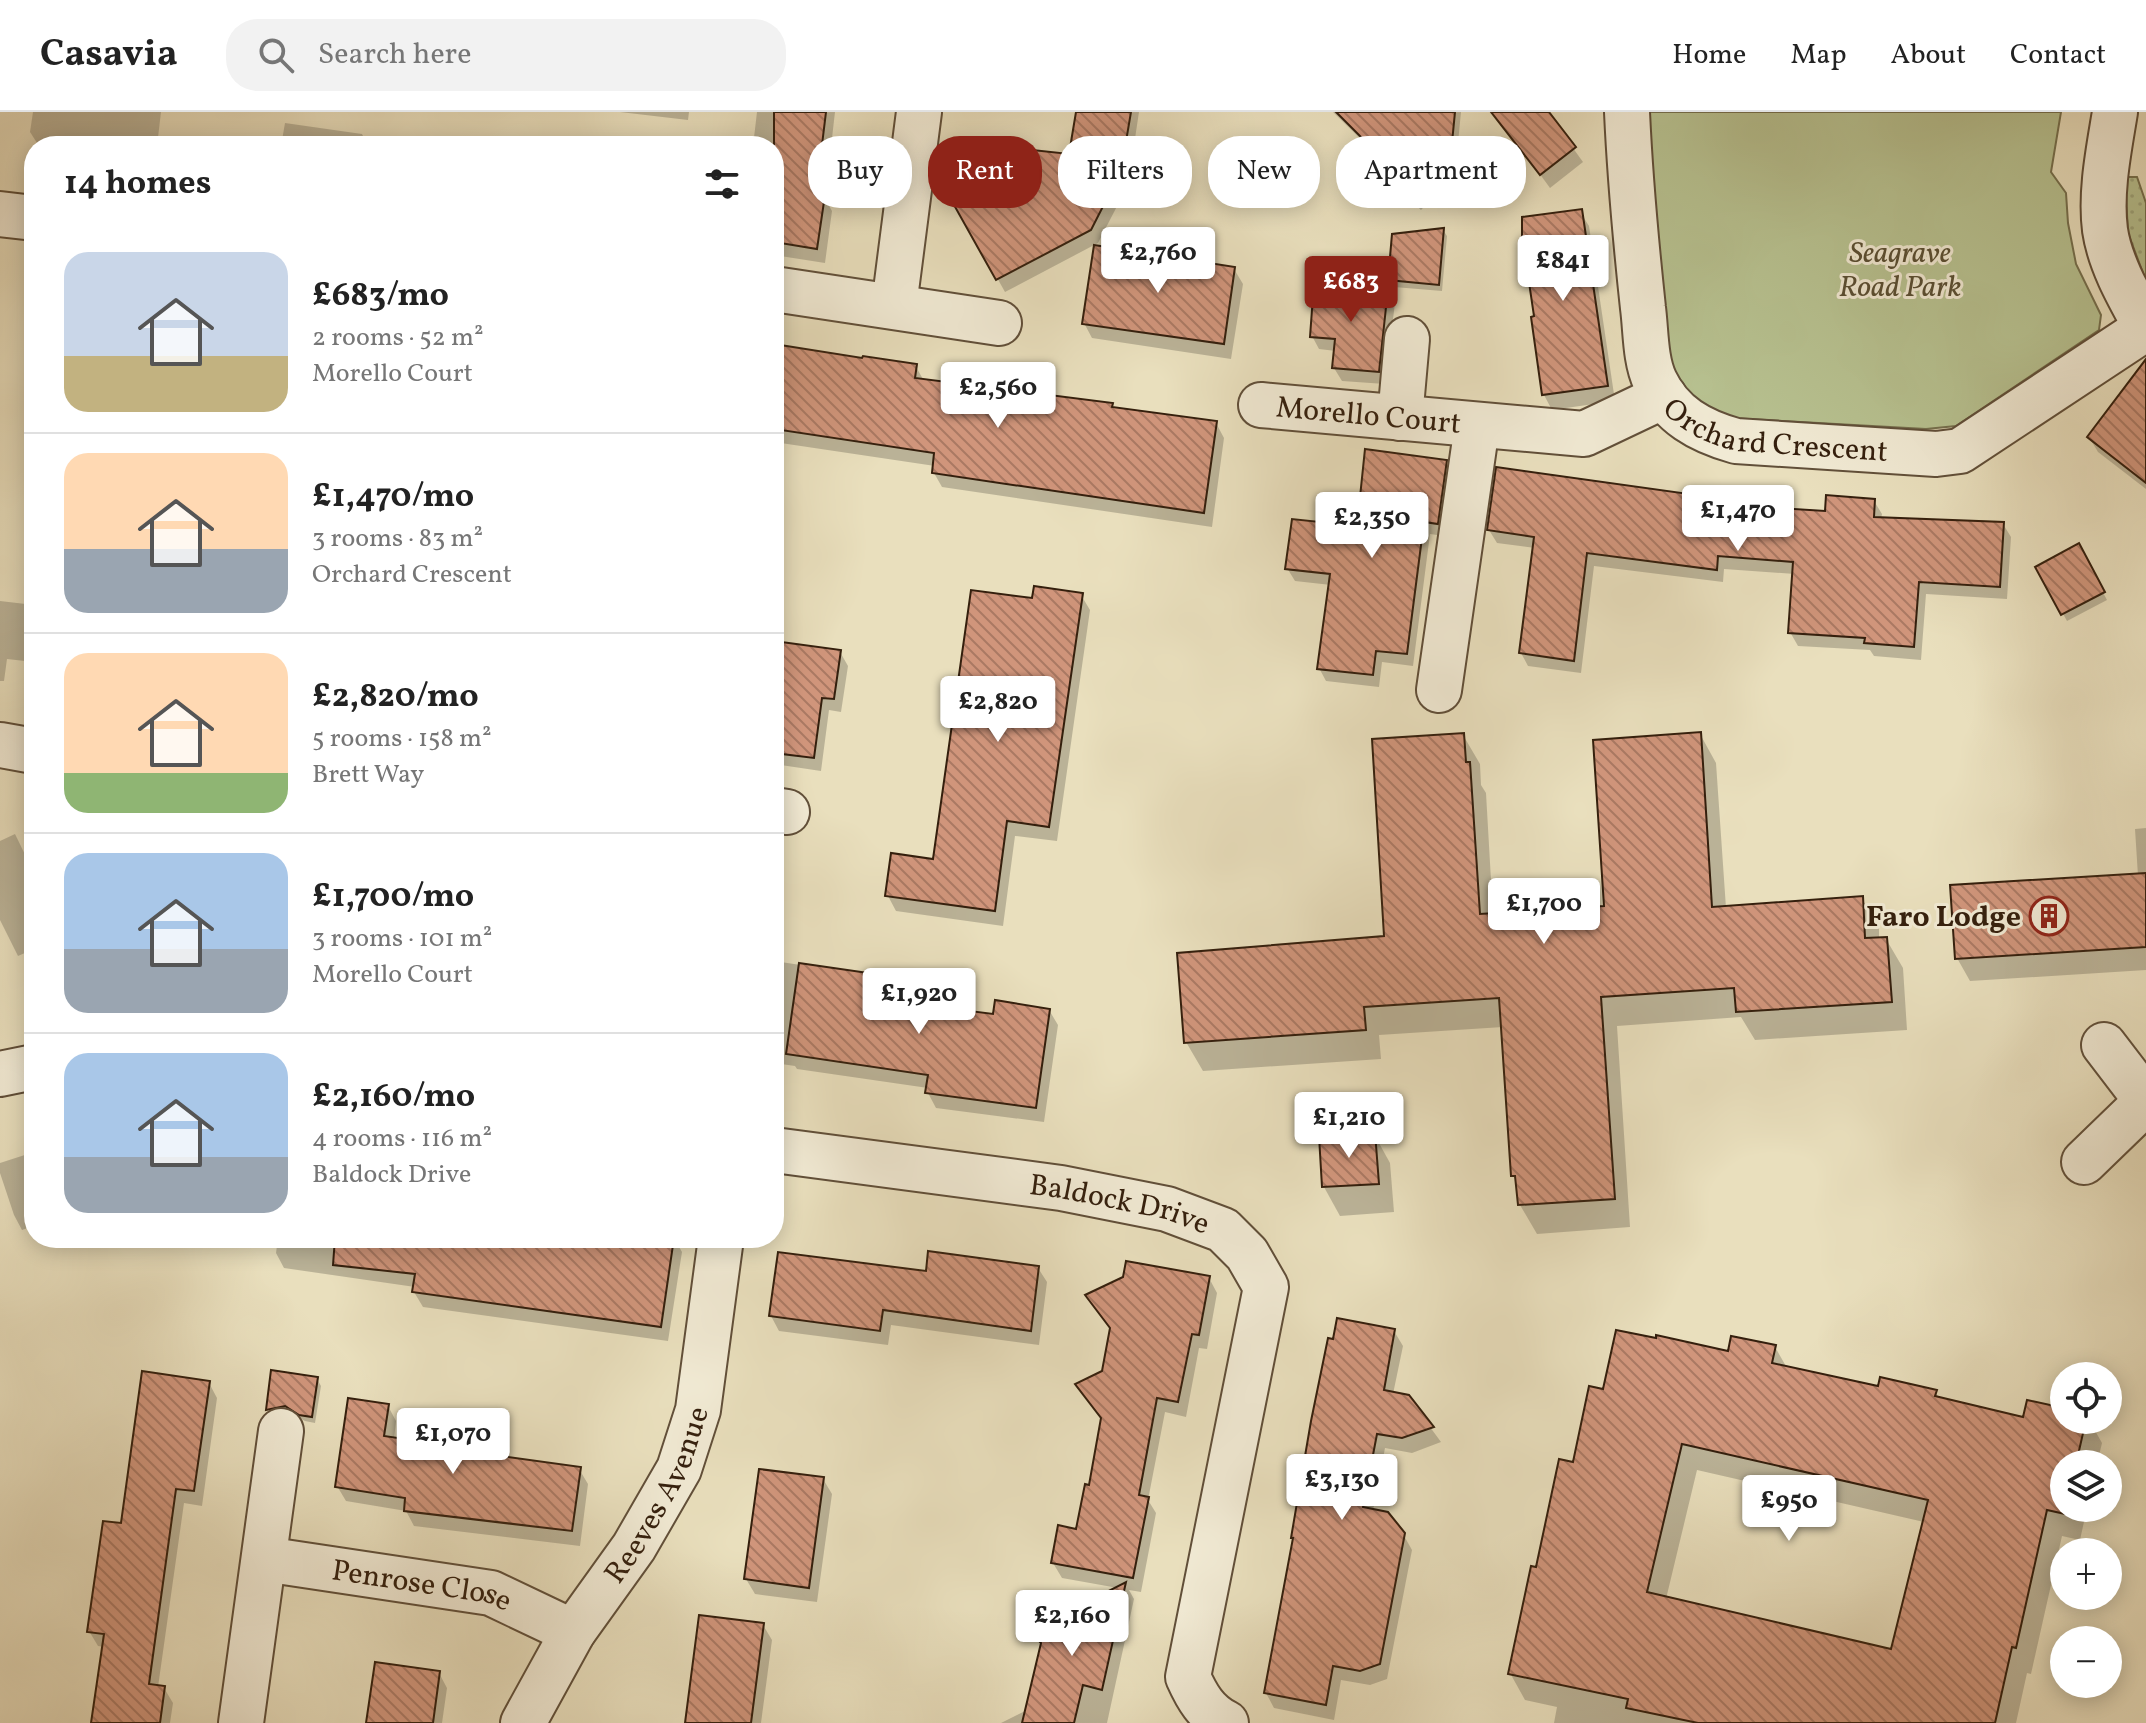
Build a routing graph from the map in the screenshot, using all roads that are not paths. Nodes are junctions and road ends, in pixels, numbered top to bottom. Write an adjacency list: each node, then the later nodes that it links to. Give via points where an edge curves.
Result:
1 (1627, 112): 11 (street, Orchard Crescent, via 1650,369)
2 (2115, 112): 9 (street, via 2105,231 2123,285)
3 (917, 129): 7 (street)
4 (0, 214): 5 (street)
5 (24, 217)
6 (784, 290): 7 (street)
7 (894, 306): 8 (street)
8 (999, 323)
9 (2146, 327): 11 (street, Orchard Crescent, via 1960,451 1936,454 1736,441 1684,420)
10 (1407, 339): 13 (street)
11 (1664, 396): 14 (street, Morello Court, via 1584,434)
12 (1261, 405): 13 (street, Morello Court)
13 (1400, 418): 14 (street, Morello Court)
14 (1477, 426): 15 (street, Morello Court)
15 (1439, 690)
16 (0, 745): 17 (street)
17 (24, 749)
18 (2104, 1045): 21 (street)
19 (24, 1069): 20 (street)
20 (0, 1074)
21 (2146, 1101): 23 (street)
22 (784, 1151): 30 (street, Baldock Drive, via 1061,1188 1167,1209 1223,1230 1247,1254 1266,1287 1188,1677 1197,1699)
23 (2084, 1162)
24 (720, 1248): 27 (street, Reeves Avenue, via 698,1410 679,1469 634,1547)
25 (281, 1431): 26 (street)
26 (264, 1559): 27 (street, Penrose Close, via 491,1593); 28 (street)
27 (573, 1632): 29 (street, Reeves Avenue)
28 (241, 1723)
29 (523, 1723)
30 (1226, 1723)

